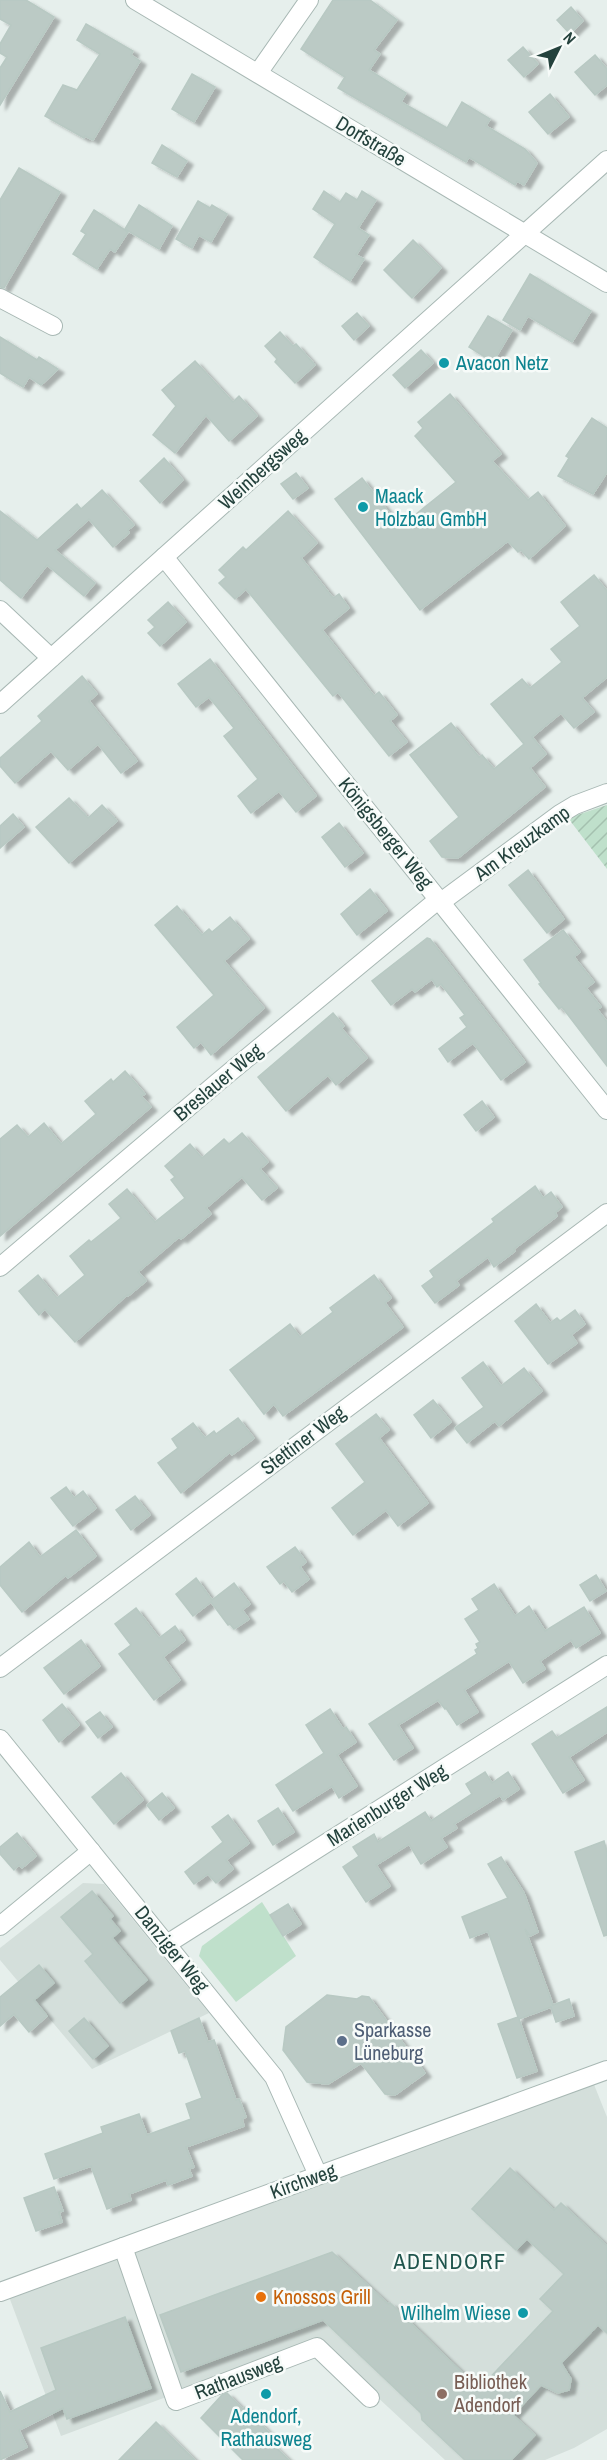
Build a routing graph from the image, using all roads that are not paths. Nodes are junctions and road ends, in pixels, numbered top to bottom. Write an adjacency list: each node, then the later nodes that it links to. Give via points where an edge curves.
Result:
1 (135, 0): 3 (street, Dorfstraße)
2 (309, 0): 3 (street)
3 (258, 73): 5 (street, Dorfstraße)
4 (607, 160): 5 (street, Weinbergsweg)
5 (525, 233): 6 (street, Dorfstraße); 9 (street, Weinbergsweg)
6 (607, 283)
7 (0, 298): 8 (street)
8 (53, 326)
9 (164, 557): 11 (street, Weinbergsweg); 14 (street, Königsberger Weg)
10 (0, 610): 11 (street)
11 (51, 658): 12 (street, Weinbergsweg)
12 (0, 704)
13 (607, 793): 14 (street, Am Kreuzkamp, via 560,814)
14 (440, 901): 15 (street, Königsberger Weg); 17 (street, Breslauer Weg, via 208,1090)
15 (607, 1110)
16 (607, 1213): 19 (street, Stettiner Weg)
17 (0, 1267)
18 (607, 1665): 23 (street, Marienburger Weg)
19 (0, 1668)
20 (0, 1739): 21 (street, Danziger Weg)
21 (91, 1851): 22 (street); 23 (street, Danziger Weg)
22 (0, 1926)
23 (167, 1944): 25 (street, Danziger Weg, via 274,2077)
24 (607, 2070): 25 (street, Kirchweg)
25 (318, 2175): 26 (street, Kirchweg)
26 (123, 2247): 27 (street, Kirchweg); 28 (street, Rathausweg, via 176,2402 316,2347)
27 (0, 2292)
28 (370, 2398)

